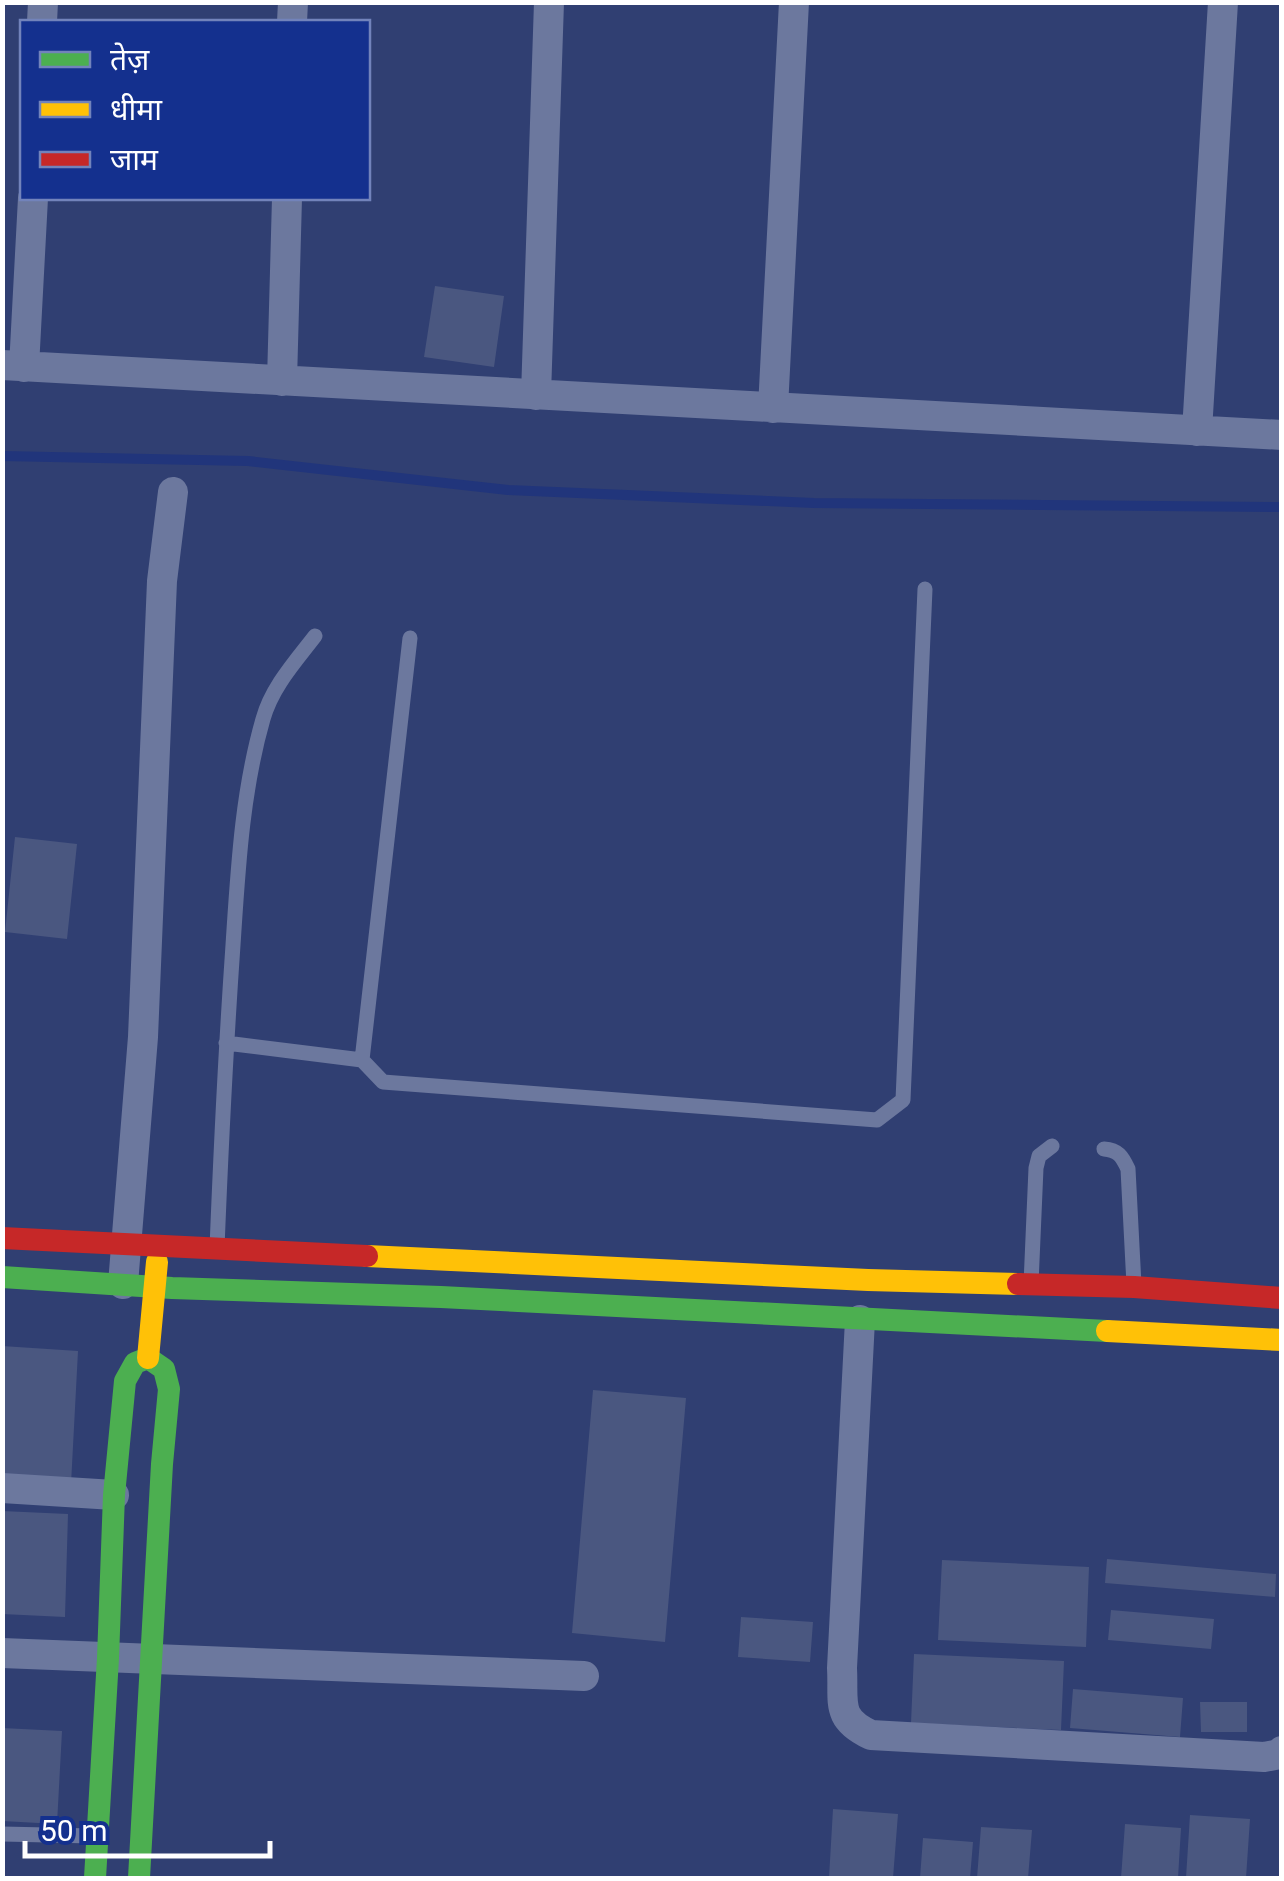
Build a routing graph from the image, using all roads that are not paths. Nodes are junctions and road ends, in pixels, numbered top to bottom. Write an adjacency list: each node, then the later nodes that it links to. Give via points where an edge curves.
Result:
1 (548, 2): 8 (street)
2 (794, 2): 9 (street)
3 (1223, 2): 10 (street)
4 (32, 200): 6 (street)
5 (287, 200): 7 (street)
6 (13, 366): 7 (street)
7 (282, 381): 8 (street)
8 (536, 395): 9 (street)
9 (774, 408): 10 (street)
10 (1197, 430): 11 (street)
11 (1282, 435)
12 (173, 492): 21 (street, via 162,582 143,1038)
13 (925, 590): 17 (lane, via 904,1100 876,1120 383,1082)
14 (315, 636): 16 (lane, via 278,686 249,782)
15 (410, 638): 17 (lane)
16 (226, 1043): 17 (lane); 23 (lane)
17 (362, 1060)
18 (1052, 1146): 26 (lane, via 1036,1168)
19 (1104, 1149): 28 (lane, via 1123,1157 1128,1169)
20 (2, 1238): 21 (street)
21 (124, 1245): 22 (street); 25 (street)
22 (158, 1247): 23 (street); 27 (street)
23 (218, 1250): 26 (street); 29 (lane)
24 (2, 1278): 25 (street)
25 (123, 1284): 27 (street)
26 (1031, 1284): 28 (street)
27 (154, 1286): 29 (street); 33 (street)
28 (1134, 1287): 30 (street)
29 (217, 1288): 31 (street)
30 (1282, 1298)
31 (860, 1320): 32 (street); 40 (street, via 842,1668 851,1726 871,1735 1264,1757)
32 (1282, 1340)
33 (148, 1358): 35 (street, via 125,1381); 38 (street, via 164,1369 169,1389)
34 (2, 1488): 35 (street)
35 (114, 1495): 37 (street)
36 (2, 1653): 37 (street)
37 (108, 1658): 38 (street); 42 (street)
38 (151, 1660): 39 (street); 44 (street)
39 (584, 1676)
40 (1282, 1751)
41 (2, 1834): 42 (lane)
42 (96, 1836): 43 (street)
43 (95, 1878)
44 (139, 1878)

